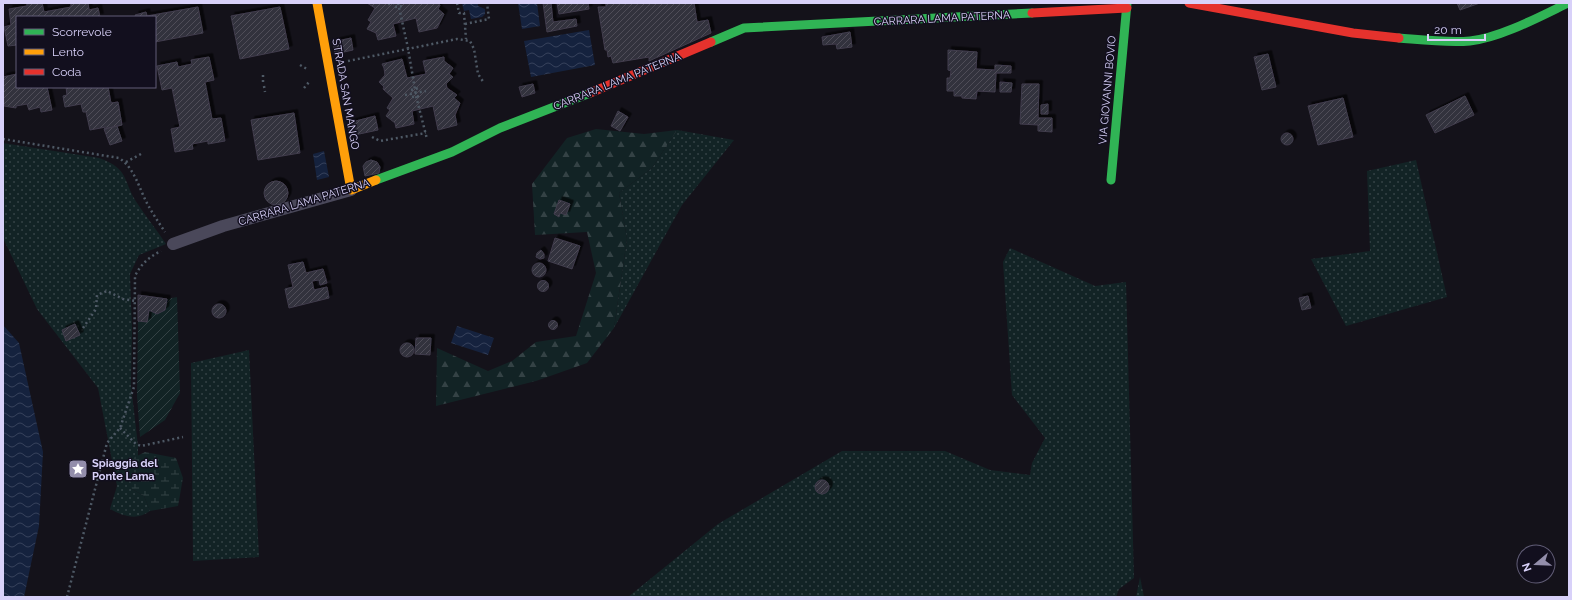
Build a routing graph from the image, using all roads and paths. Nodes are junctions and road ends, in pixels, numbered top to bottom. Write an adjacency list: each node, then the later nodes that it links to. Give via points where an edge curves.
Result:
1 (317, 3): 41 (street, STRADA SAN MANGO)
2 (394, 3): 7 (path)
3 (457, 3): 12 (path, via 459,13 464,14)
4 (487, 3): 12 (path, via 489,19)
5 (1188, 3): 6 (street, via 1353,33 1441,42 1472,41 1513,29)
6 (1568, 3)
7 (388, 4)
8 (398, 5): 9 (path); 11 (path); 14 (path)
9 (403, 6)
10 (1127, 6): 40 (street, VIA GIOVANNI BOVIO); 41 (street, CARRARA LAMA PATERNA, via 744,28 637,75 500,128 452,152)
11 (395, 7)
12 (465, 24): 13 (path)
13 (466, 39): 14 (path); 21 (path, via 474,49 478,74)
14 (408, 48): 15 (path); 25 (path)
15 (347, 61)
16 (300, 65): 17 (path)
17 (307, 69)
18 (263, 75): 19 (path)
19 (263, 82)
20 (310, 82): 23 (path)
21 (484, 83)
22 (264, 86): 28 (path)
23 (304, 88)
24 (419, 88): 25 (path)
25 (415, 89): 26 (path); 29 (path)
26 (411, 90)
27 (426, 91): 29 (path)
28 (265, 92)
29 (416, 92): 30 (path); 31 (path)
30 (405, 95)
31 (416, 96): 32 (path); 33 (path); 34 (path)
32 (421, 96)
33 (412, 97)
34 (426, 133): 35 (path, via 380,141); 37 (path)
35 (372, 137)
36 (3, 139): 39 (path, via 119,158)
37 (429, 146)
38 (141, 154): 39 (path)
39 (126, 162): 42 (path, via 148,205)
40 (1111, 180)
41 (351, 190): 42 (lane, CARRARA LAMA PATERNA, via 223,226)
42 (173, 244): 43 (path, via 148,258 140,267 135,276)
43 (135, 301): 44 (path, via 123,299 107,291 97,295 96,309); 45 (path, via 134,387)
44 (83, 328)
45 (120, 428): 46 (path, via 141,446); 47 (path, via 108,443)
46 (183, 437)
47 (67, 597)

